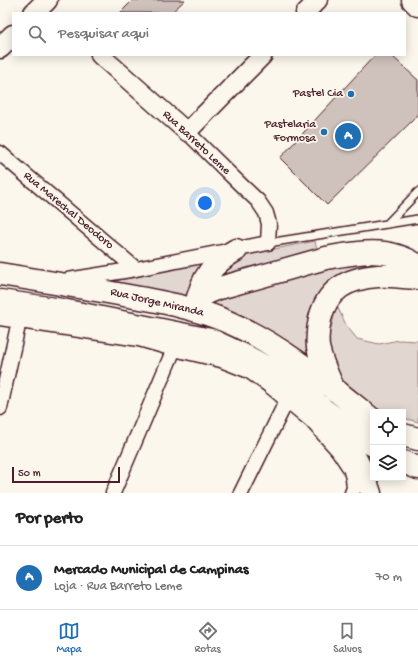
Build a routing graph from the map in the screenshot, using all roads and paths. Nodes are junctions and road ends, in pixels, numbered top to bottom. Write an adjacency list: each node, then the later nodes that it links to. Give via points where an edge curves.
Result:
1 (318, 0): 4 (street)
2 (413, 0): 3 (main road)
3 (418, 5)
4 (306, 12)
5 (12, 36): 6 (main road)
6 (0, 48)
7 (101, 56): 9 (street, Rua Barreto Leme)
8 (263, 56): 9 (street)
9 (187, 132): 14 (street, Rua Barreto Leme, via 258,200 269,224)
10 (0, 153): 17 (street, Rua Marechal Deodoro)
11 (418, 192): 13 (lane)
12 (418, 219): 13 (lane)
13 (387, 224): 14 (lane)
14 (268, 243): 15 (street, Rua Jorge Miranda)
15 (236, 250): 17 (street, Rua Jorge Miranda); 22 (main road, via 222,258 211,269 203,282)
16 (418, 266): 22 (main road, via 393,254 378,252 342,255 216,289)
17 (136, 270): 20 (street, Rua Jorge Miranda)
18 (0, 274): 20 (main road, Rua Jorge Miranda)
19 (418, 278): 27 (main road, via 369,277 345,284 330,295 322,310 318,327 318,345)
20 (54, 282): 22 (main road, Rua Jorge Miranda, via 167,303)
21 (0, 301): 25 (main road, Rua Jorge Miranda, via 62,310)
22 (198, 304): 25 (main road, via 200,321); 27 (main road, Rua Jorge Miranda, via 286,355)
23 (0, 318): 24 (street)
24 (19, 321): 26 (street, via 139,340); 29 (street)
25 (211, 340): 30 (main road, Rua Jorge Miranda, via 282,376)
26 (174, 349): 28 (street, via 221,360 249,371); 37 (street)
27 (334, 391): 31 (main road, Rua Jorge Miranda)
28 (288, 400): 38 (street); 39 (street, via 312,421 338,450 350,468 354,488)
29 (0, 408)
30 (324, 410): 34 (main road, Rua Jorge Miranda); 40 (main road, via 347,440)
31 (370, 418)
32 (406, 436): 33 (main road)
33 (418, 439)
34 (372, 445)
35 (406, 463): 36 (main road)
36 (418, 468)
37 (113, 493)
38 (241, 493)
39 (352, 493)
40 (371, 493)

